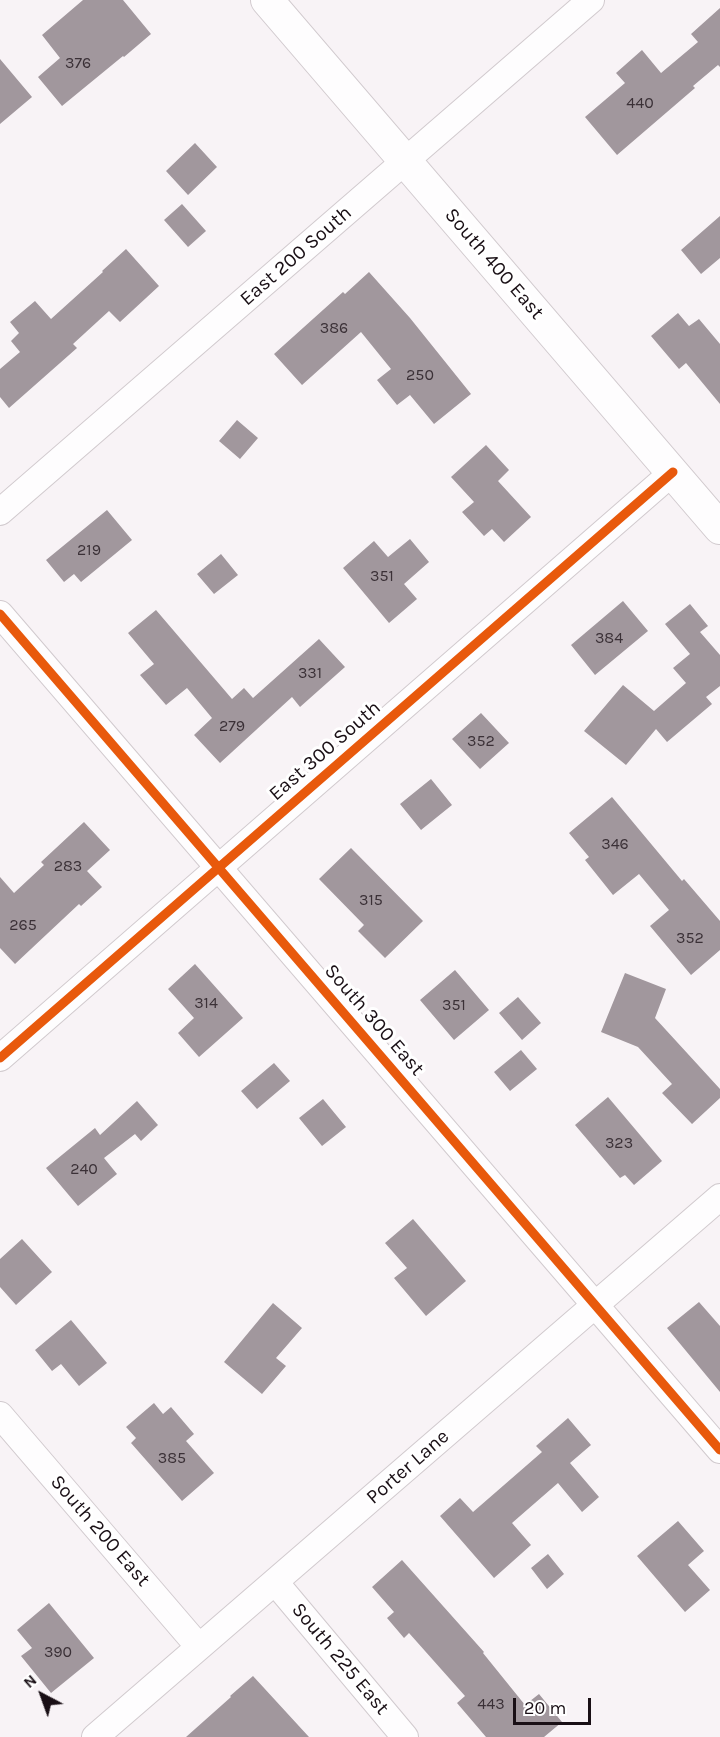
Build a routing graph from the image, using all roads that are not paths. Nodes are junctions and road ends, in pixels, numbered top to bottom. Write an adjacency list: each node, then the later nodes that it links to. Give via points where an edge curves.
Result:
1 (267, 0): 3 (street, South 400 East)
2 (591, 0): 3 (street, East 200 South)
3 (406, 161): 4 (street, South 400 East); 5 (street, East 200 South)
4 (673, 472): 6 (street, South 400 East); 8 (street, East 300 South)
5 (0, 512)
6 (720, 528)
7 (0, 614): 8 (street, South 300 East)
8 (218, 868): 9 (street, East 300 South); 11 (street, South 300 East)
9 (0, 1058)
10 (720, 1197): 11 (street, Porter Lane)
11 (595, 1305): 13 (street, South 300 East); 14 (street, Porter Lane)
12 (0, 1415): 15 (street, South 200 East)
13 (720, 1450)
14 (275, 1582): 15 (street, Porter Lane); 17 (street, South 225 East)
15 (199, 1647): 16 (street, Porter Lane)
16 (95, 1737)
17 (405, 1737)

